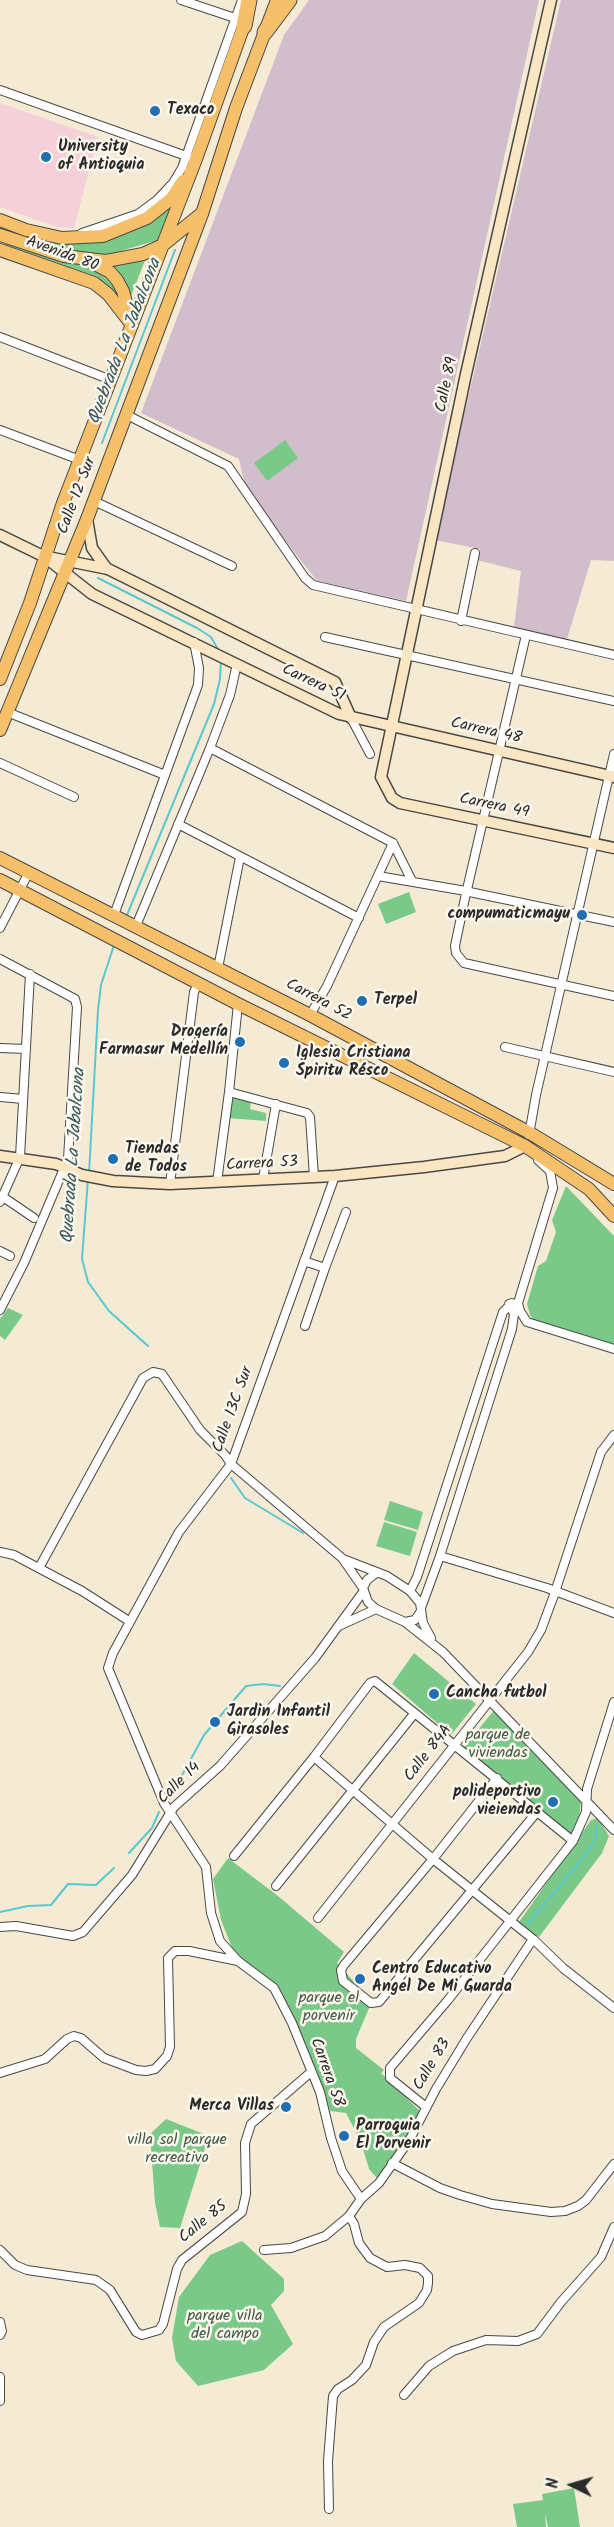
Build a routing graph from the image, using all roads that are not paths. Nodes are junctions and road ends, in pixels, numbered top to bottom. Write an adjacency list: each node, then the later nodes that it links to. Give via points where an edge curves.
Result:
1 (181, 0): 7 (street)
2 (242, 0): 7 (street, Calle 12 Sur)
3 (251, 0): 7 (highway)
4 (277, 0): 8 (main road, Calle 12 Sur)
5 (289, 0): 8 (highway)
6 (551, 0): 31 (street, Calle 89)
7 (240, 22): 10 (main road, Calle 12 Sur)
8 (265, 33): 11 (main road, Calle 12 Sur)
9 (0, 90): 10 (street)
10 (191, 158): 12 (main road, Avenida 80, via 171,199 147,218 103,236 62,238); 14 (main road, Calle 12 Sur)
11 (202, 214): 14 (main road, Avenida 80); 20 (main road, Calle 12 Sur)
12 (0, 220)
13 (0, 235): 16 (main road, Avenida 80)
14 (163, 245): 16 (main road, Avenida 80, via 128,258); 17 (main road, Calle 12 Sur)
15 (0, 250): 17 (main road, Avenida 80, via 94,283 108,294)
16 (86, 260): 17 (main road, via 117,280)
17 (132, 325): 19 (main road, Calle 12 Sur)
18 (0, 336): 19 (street)
19 (111, 380): 22 (main road, Calle 12 Sur)
20 (127, 415): 23 (main road, Calle 12 Sur); 31 (street, via 228,466 304,578 313,585)
21 (0, 430): 22 (street)
22 (80, 460): 27 (main road, Calle 12 Sur)
23 (94, 501): 24 (main road, Calle 12 Sur); 28 (street)
24 (87, 519): 29 (main road, Calle 12 Sur); 30 (street, via 92,548)
25 (0, 535): 27 (street, Carrera 51)
26 (475, 554): 32 (street)
27 (45, 556): 29 (street, Carrera 51); 39 (main road, Calle 12 Sur)
28 (232, 566)
29 (67, 567): 30 (street, Carrera 51); 35 (street, Carrera 51, via 92,594); 42 (main road, Calle 12 Sur)
30 (108, 569): 43 (street, Carrera 51, via 335,682)
31 (417, 611): 32 (street); 36 (street, Calle 89)
32 (461, 621): 33 (street)
33 (526, 635): 37 (street); 40 (street)
34 (325, 637): 36 (street)
35 (197, 644): 38 (street, Carrera 51); 51 (street, via 198,686)
36 (408, 654): 40 (street); 45 (street, Calle 89)
37 (614, 655)
38 (234, 662): 43 (street, Carrera 51); 46 (street, via 230,695)
39 (0, 679)
40 (516, 679): 41 (street); 47 (street)
41 (614, 701)
42 (7, 712): 44 (main road, Calle 12 Sur); 51 (street)
43 (351, 718): 45 (street, Carrera 48); 48 (street)
44 (0, 730)
45 (394, 730): 47 (street, Carrera 48); 52 (street, Calle 89)
46 (210, 748): 56 (street); 57 (street)
47 (500, 751): 53 (street, Carrera 48); 55 (street)
48 (370, 754)
49 (614, 754): 53 (street)
50 (0, 763): 54 (street)
51 (165, 775): 69 (street)
52 (381, 777): 55 (street, Carrera 49, via 395,801)
53 (611, 777): 58 (street)
54 (74, 797)
55 (484, 821): 58 (street, Carrera 49); 67 (street)
56 (178, 824): 60 (street); 72 (street)
57 (393, 843): 63 (street); 65 (street)
58 (594, 843): 59 (street, Carrera 49); 68 (street)
59 (614, 848)
60 (240, 856): 70 (street); 75 (street)
61 (0, 858): 62 (main road, Carrera 52)
62 (28, 872): 66 (street); 69 (main road, Carrera 52)
63 (378, 876): 65 (street); 70 (street)
64 (0, 880): 66 (main road)
65 (412, 881): 67 (street)
66 (19, 890): 73 (street); 77 (main road)
67 (467, 892): 68 (street); 78 (street, via 455,946 464,963)
68 (578, 914): 71 (street); 78 (street)
69 (114, 915): 72 (main road, Carrera 52)
70 (358, 918): 81 (street)
71 (614, 922)
72 (136, 926): 75 (main road, Carrera 52)
73 (0, 928)
74 (0, 959): 76 (street)
75 (218, 968): 81 (main road, Carrera 52)
76 (30, 974): 84 (street); 95 (street, via 75,999)
77 (199, 982): 80 (main road); 100 (street, via 194,992)
78 (563, 984): 79 (street); 85 (street)
79 (614, 996)
80 (238, 1004): 87 (street); 92 (main road)
81 (310, 1015): 91 (main road, Carrera 52)
82 (505, 1047): 85 (street)
83 (0, 1048): 84 (street)
84 (26, 1049): 89 (street)
85 (545, 1056): 86 (street); 91 (street)
86 (614, 1072)
87 (229, 1092): 90 (street); 99 (street)
88 (0, 1097): 89 (street)
89 (23, 1099): 94 (street)
90 (276, 1104): 97 (street, via 310,1117); 98 (street)
91 (530, 1133): 92 (street); 101 (main road, Carrera 52)
92 (525, 1146): 96 (street, Carrera 53, via 505,1156); 104 (main road, via 589,1189); 110 (street, via 550,1171 553,1188)
93 (0, 1156): 94 (street, Carrera 53)
94 (20, 1157): 95 (street, Carrera 53); 102 (street)
95 (66, 1168): 100 (street, Carrera 53, via 113,1181); 111 (street)
96 (335, 1176): 97 (street, Carrera 53); 108 (street, Calle 13C Sur)
97 (314, 1177): 98 (street, Carrera 53)
98 (263, 1179): 99 (street, Carrera 53)
99 (217, 1182): 100 (street, Carrera 53)
100 (170, 1184)
101 (614, 1184)
102 (1, 1200): 105 (street)
103 (346, 1212): 109 (street)
104 (614, 1216)
105 (34, 1218)
106 (0, 1251): 107 (street)
107 (10, 1256)
108 (304, 1261): 109 (street); 117 (street, Calle 13C Sur)
109 (325, 1268): 113 (street)
110 (514, 1303): 112 (street); 114 (street); 124 (street, via 504,1312)
111 (0, 1311)
112 (527, 1322): 114 (street); 115 (street)
113 (305, 1326)
114 (512, 1329): 119 (street)
115 (614, 1349)
116 (614, 1435): 125 (street, Calle 84A, via 601,1452)
117 (231, 1464): 120 (street); 121 (street, via 200,1430 162,1374 153,1372 143,1378); 129 (street, Calle 13C Sur, via 179,1532)
118 (0, 1552): 121 (street)
119 (440, 1556): 125 (street); 127 (street)
120 (342, 1558): 122 (street); 123 (street)
121 (39, 1568): 129 (street)
122 (376, 1573): 123 (street, Calle 14); 124 (street)
123 (363, 1590): 126 (street); 131 (street, Calle 14)
124 (410, 1591): 127 (street)
125 (555, 1591): 128 (street); 134 (street, Calle 84A, via 537,1637)
126 (376, 1609): 130 (street); 131 (street)
127 (421, 1609): 130 (street, via 415,1620); 132 (street, via 423,1623)
128 (614, 1613)
129 (129, 1621): 133 (street, Calle 13C Sur)
130 (405, 1622): 132 (street)
131 (338, 1626): 143 (street, Calle 14, via 315,1659 220,1766)
132 (436, 1646): 134 (street)
133 (108, 1668): 143 (street, Carrera 58)
134 (490, 1701): 137 (street, Calle 84A); 141 (street)
135 (614, 1702): 141 (street)
136 (414, 1714): 137 (street); 138 (street, via 375,1681 370,1683); 140 (street)
137 (454, 1746): 139 (street); 144 (street, Calle 84A)
138 (314, 1757): 140 (street); 147 (street)
139 (497, 1778): 142 (street); 148 (street)
140 (352, 1790): 144 (street); 149 (street)
141 (586, 1800): 145 (street); 146 (street, via 586,1812)
142 (537, 1812): 146 (street); 150 (street)
143 (169, 1813): 153 (street, Calle 14, via 132,1875 84,1932 73,1936); 155 (street, Carrera 58, via 206,1867 213,1924 220,1941)
144 (392, 1824): 148 (street); 151 (street, Calle 84A)
145 (614, 1830)
146 (573, 1841): 152 (street)
147 (234, 1856)
148 (433, 1859): 150 (street); 150 (street, via 341,1970 343,1981 371,2003 379,2002)
149 (276, 1886)
150 (473, 1889): 152 (street)
151 (318, 1918)
152 (513, 1923): 154 (street); 159 (street, via 390,2068 390,2078)
153 (0, 1927)
154 (533, 1939): 156 (street); 159 (street, Calle 83)
155 (238, 1962): 157 (street, Carrera 58, via 274,1988); 158 (street, via 189,1951 175,1951 168,1958 170,2047 155,2069 136,2070 104,2058 74,2036 45,2060)
156 (614, 2008)
157 (311, 2072): 162 (street, Carrera 58, via 342,2170); 165 (street, Calle 85, via 251,2124 246,2133 246,2193 242,2212 182,2260 159,2330 142,2335 136,2332 110,2290 96,2280 27,2270 15,2265)
158 (0, 2073)
159 (426, 2107): 160 (street, Calle 83)
160 (392, 2163): 161 (street, via 460,2195 551,2212 565,2211 586,2200); 162 (street, Calle 83, via 379,2183)
161 (614, 2164)
162 (361, 2199): 163 (street, Calle 83)
163 (350, 2216): 166 (street, Calle 83, via 312,2242); 172 (street, via 359,2243 370,2258 387,2267 420,2268 428,2276 428,2290 420,2303 384,2327 366,2365 333,2396)
164 (614, 2227): 170 (street, via 601,2257 537,2334 527,2340 486,2340 453,2351 429,2366)
165 (0, 2250)
166 (264, 2250)
167 (0, 2322): 168 (street)
168 (0, 2335)
169 (0, 2377): 171 (street)
170 (404, 2395)
171 (0, 2401)
172 (329, 2509)

